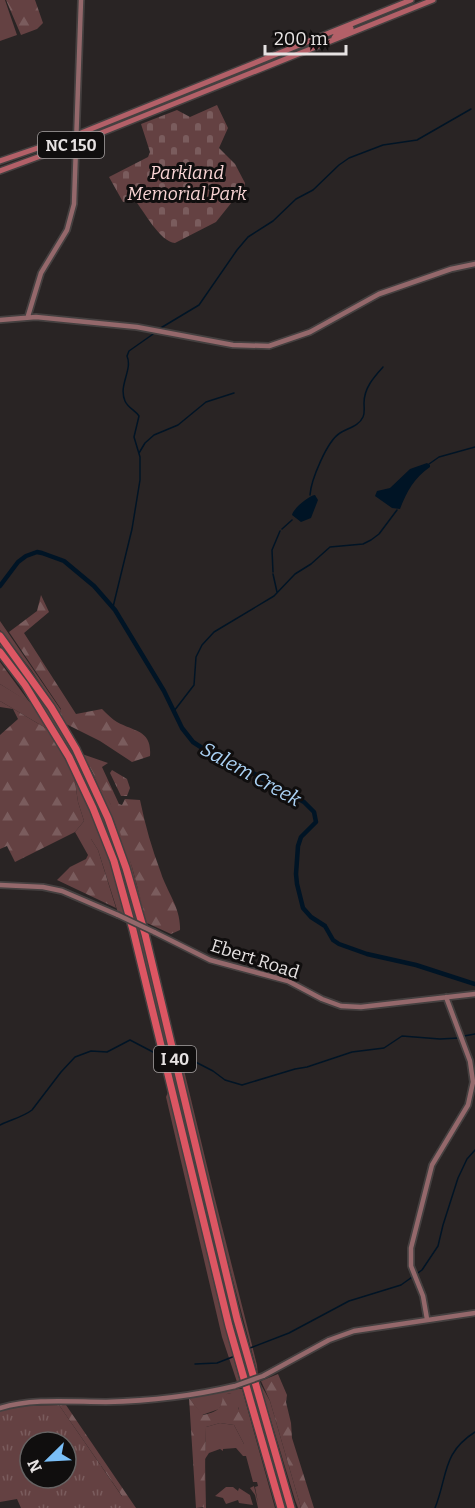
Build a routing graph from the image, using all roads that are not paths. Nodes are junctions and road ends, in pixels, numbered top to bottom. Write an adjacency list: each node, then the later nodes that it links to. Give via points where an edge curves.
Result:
1 (81, 0): 10 (street)
2 (411, 0): 4 (main road, NC 150)
3 (434, 0): 6 (main road, NC 150)
4 (377, 14): 5 (main road, NC 150); 6 (main road)
5 (329, 33): 7 (main road, via 330,38); 8 (main road, NC 150)
6 (333, 40): 7 (main road, NC 150)
7 (298, 55): 9 (main road, NC 150)
8 (158, 102): 9 (main road, via 159,107); 10 (main road, NC 150)
9 (118, 126): 11 (main road, NC 150)
10 (76, 135): 11 (street); 12 (main road, NC 150)
11 (76, 143): 13 (main road, NC 150); 15 (street, via 72,216 41,273)
12 (0, 161)
13 (0, 171)
14 (475, 264): 15 (street, via 379,294 310,332 279,343 248,347 137,327)
15 (28, 316): 16 (street)
16 (0, 320)
17 (0, 636): 26 (highway, I 40, via 76,749 105,810 126,868 146,934 237,1319)
18 (0, 652): 25 (highway, I 40, via 69,757 114,861 229,1326)
19 (0, 885): 21 (street, Ebert Road, bridge, via 62,891 210,960 283,978 341,1006)
20 (475, 994): 21 (street, Ebert Road)
21 (446, 998): 23 (street, via 470,1061 473,1082 468,1105 432,1165 411,1248 413,1274 423,1296)
22 (475, 1313): 23 (street)
23 (427, 1320): 24 (street, bridge, via 343,1335 263,1376 197,1394 23,1403)
24 (0, 1408)
25 (279, 1508)
26 (293, 1508)

